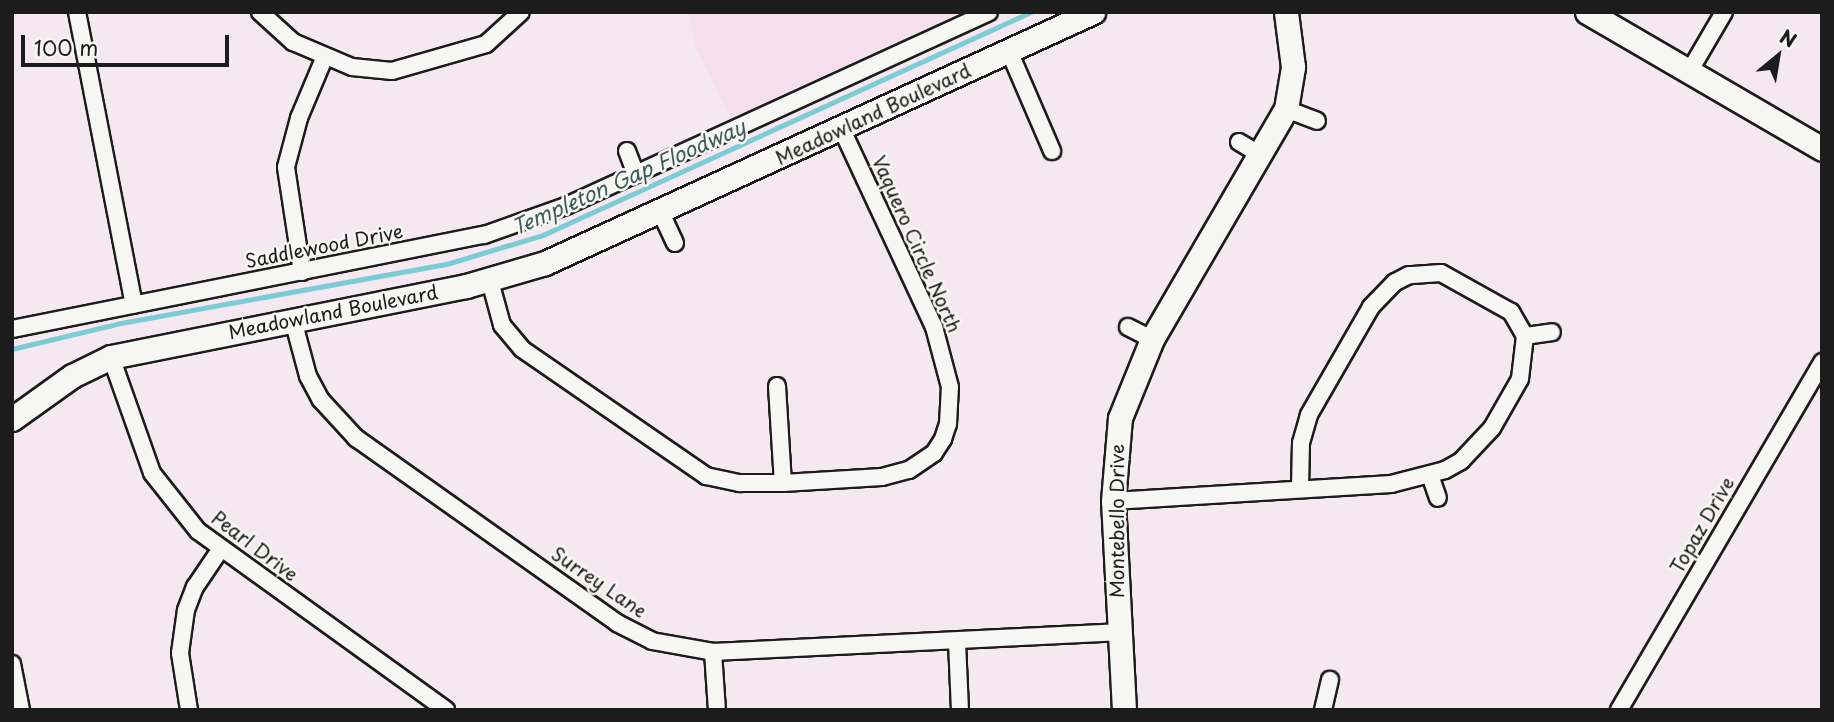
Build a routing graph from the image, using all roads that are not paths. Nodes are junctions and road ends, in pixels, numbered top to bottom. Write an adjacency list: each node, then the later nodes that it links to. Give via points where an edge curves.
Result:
1 (77, 12): 25 (street)
2 (260, 12): 10 (street, via 278,32)
3 (522, 12): 10 (street, via 486,44 410,68 373,70)
4 (989, 12): 20 (street, Saddlewood Drive)
5 (1093, 12): 9 (street, Meadowland Boulevard)
6 (1286, 12): 12 (street, Montebello Drive, via 1293,67)
7 (1587, 12): 11 (street)
8 (1724, 12): 11 (street)
9 (1009, 51): 14 (street, Meadowland Boulevard); 18 (street)
10 (325, 56): 23 (street, via 299,118 286,167)
11 (1689, 72): 16 (street)
12 (1286, 109): 13 (street); 19 (street, Montebello Drive)
13 (1317, 121)
14 (842, 130): 21 (street, Meadowland Boulevard); 37 (street, Vaquero Circle North, via 934,327 950,387 948,424 934,453 909,470)
15 (1239, 142): 19 (street)
16 (1822, 149)
17 (627, 151): 20 (street)
18 (1052, 151)
19 (1262, 156): 31 (street, Montebello Drive)
20 (636, 174): 23 (street, Saddlewood Drive, via 484,235)
21 (661, 213): 22 (street); 24 (street, Meadowland Boulevard, via 545,263)
22 (675, 243)
23 (302, 272): 25 (street, Saddlewood Drive)
24 (490, 281): 26 (street, Meadowland Boulevard); 37 (street, Vaquero Circle North, via 510,338 691,469 740,483)
25 (134, 304): 28 (street, Saddlewood Drive)
26 (293, 320): 32 (street, Meadowland Boulevard); 44 (street, Surrey Lane, via 314,388 356,438 617,623 669,647)
27 (1128, 327): 31 (street)
28 (12, 329)
29 (1552, 332): 30 (street)
30 (1525, 336): 36 (street, via 1524,367 1492,428 1461,461); 38 (street, via 1511,312 1456,279 1424,273 1395,282 1371,307 1309,415 1301,443)
31 (1152, 339): 40 (street, Montebello Drive, via 1120,418)
32 (111, 357): 35 (street, Meadowland Boulevard, via 72,376); 41 (street, Pearl Drive, via 152,474 181,512)
33 (1822, 362): 54 (street, Topaz Drive)
34 (777, 386): 37 (street)
35 (12, 419)
36 (1430, 475): 38 (street, via 1391,484); 39 (street)
37 (783, 483)
38 (1300, 488): 40 (street)
39 (1438, 498)
40 (1113, 501): 42 (street, Montebello Drive)
41 (220, 550): 48 (street, via 186,610 180,653); 49 (street, Pearl Drive)
42 (1118, 632): 43 (street, Surrey Lane); 52 (street, Montebello Drive)
43 (957, 642): 44 (street, Surrey Lane); 51 (street)
44 (713, 652): 50 (street)
45 (12, 664): 47 (street)
46 (1329, 680): 53 (street)
47 (21, 710)
48 (189, 710)
49 (446, 710)
50 (717, 710)
51 (960, 710)
52 (1124, 710)
53 (1324, 710)
54 (1619, 710)

